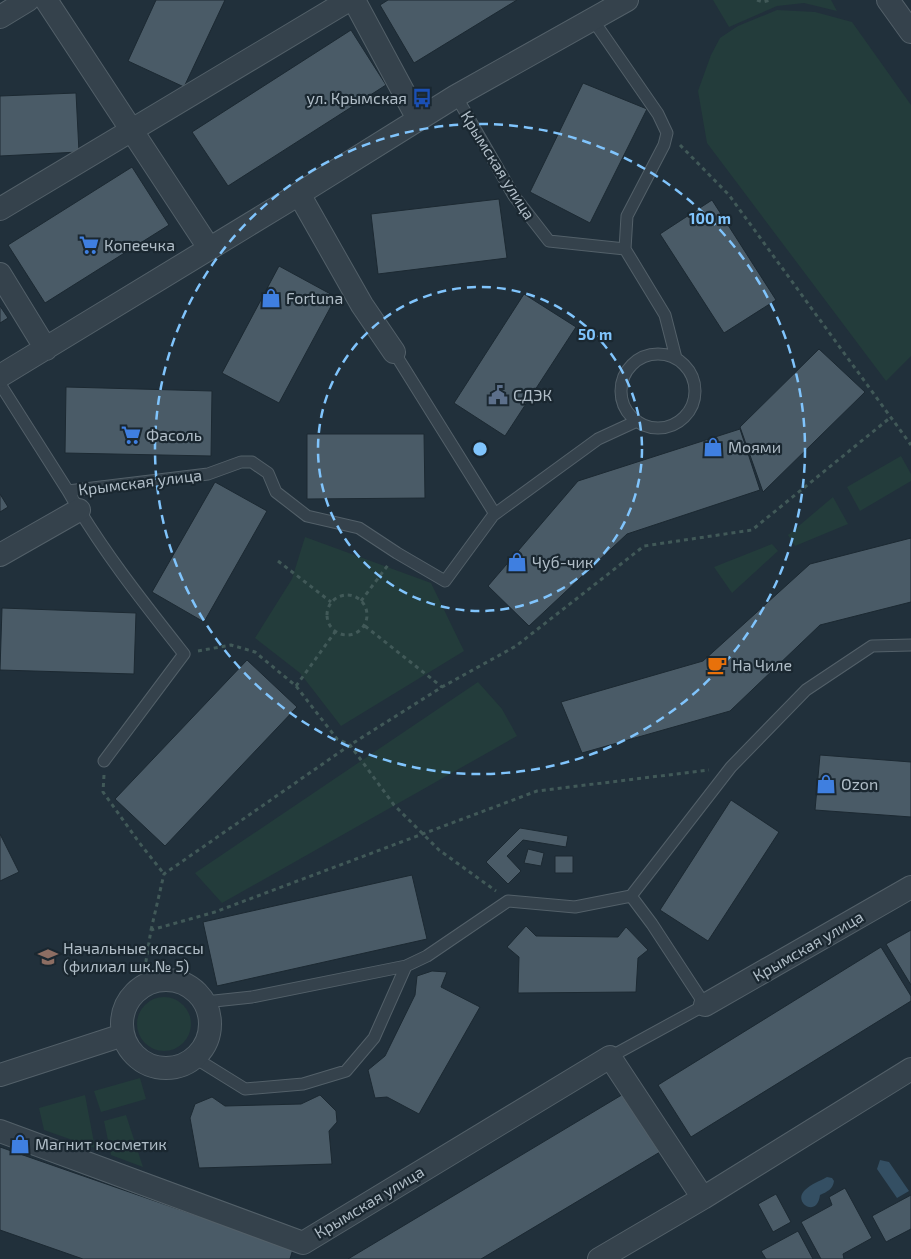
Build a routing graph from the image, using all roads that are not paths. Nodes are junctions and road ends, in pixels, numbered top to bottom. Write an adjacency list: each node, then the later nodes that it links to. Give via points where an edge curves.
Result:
1 (28, 0): 7 (street)
2 (46, 0): 12 (street)
3 (349, 0): 12 (street)
4 (354, 0): 11 (street)
5 (627, 0): 8 (street, Крымская улица)
6 (888, 0): 9 (street)
7 (0, 17)
8 (593, 20): 10 (street, Крымская улица); 16 (lane, via 667,132 664,146 627,216)
9 (911, 32)
10 (456, 96): 11 (street, Крымская улица); 16 (lane, Крымская улица, via 514,196 549,241)
11 (418, 119): 13 (street, Крымская улица)
12 (131, 130): 14 (street); 15 (street)
13 (299, 194): 15 (street, Крымская улица); 19 (street, via 362,305)
14 (0, 209)
15 (209, 248): 18 (street, Крымская улица)
16 (625, 249): 20 (lane, via 665,315)
17 (0, 274): 18 (street)
18 (46, 349): 21 (street, Крымская улица)
19 (394, 352): 23 (lane, via 496,514 598,439)
20 (676, 358): 23 (lane, via 652,354 630,366 620,389 628,413); 23 (lane, via 686,365 696,387 690,410 672,425 660,428)
21 (0, 376)
22 (0, 384): 24 (lane, Крымская улица)
23 (637, 421)
24 (74, 500): 25 (lane, Крымская улица, via 208,474 241,462 252,462 268,473 276,492 307,516 359,528 446,581); 26 (street, Крымская улица); 28 (lane, via 184,654)
25 (492, 518)
26 (0, 555)
27 (911, 645): 30 (lane, via 872,646 806,690 732,767)
28 (104, 761)
29 (911, 888): 33 (street, Крымская улица)
30 (631, 896): 31 (lane, via 575,906 508,900 427,956); 33 (lane)
31 (406, 966): 32 (lane); 36 (lane, via 374,1038 346,1071 302,1084 245,1090)
32 (205, 1002): 34 (street, via 196,990 183,983 155,981 142,986 125,1007); 36 (street, via 210,1032 205,1046)
33 (705, 1005): 35 (lane, Крымская улица)
34 (123, 1034): 36 (street, via 138,1059 152,1066 167,1068); 38 (street)
35 (610, 1057): 39 (street, Крымская улица, via 303,1242); 40 (street)
36 (195, 1058)
37 (911, 1069): 40 (street)
38 (0, 1075)
39 (0, 1131)
40 (703, 1198): 41 (street)
41 (599, 1259)

